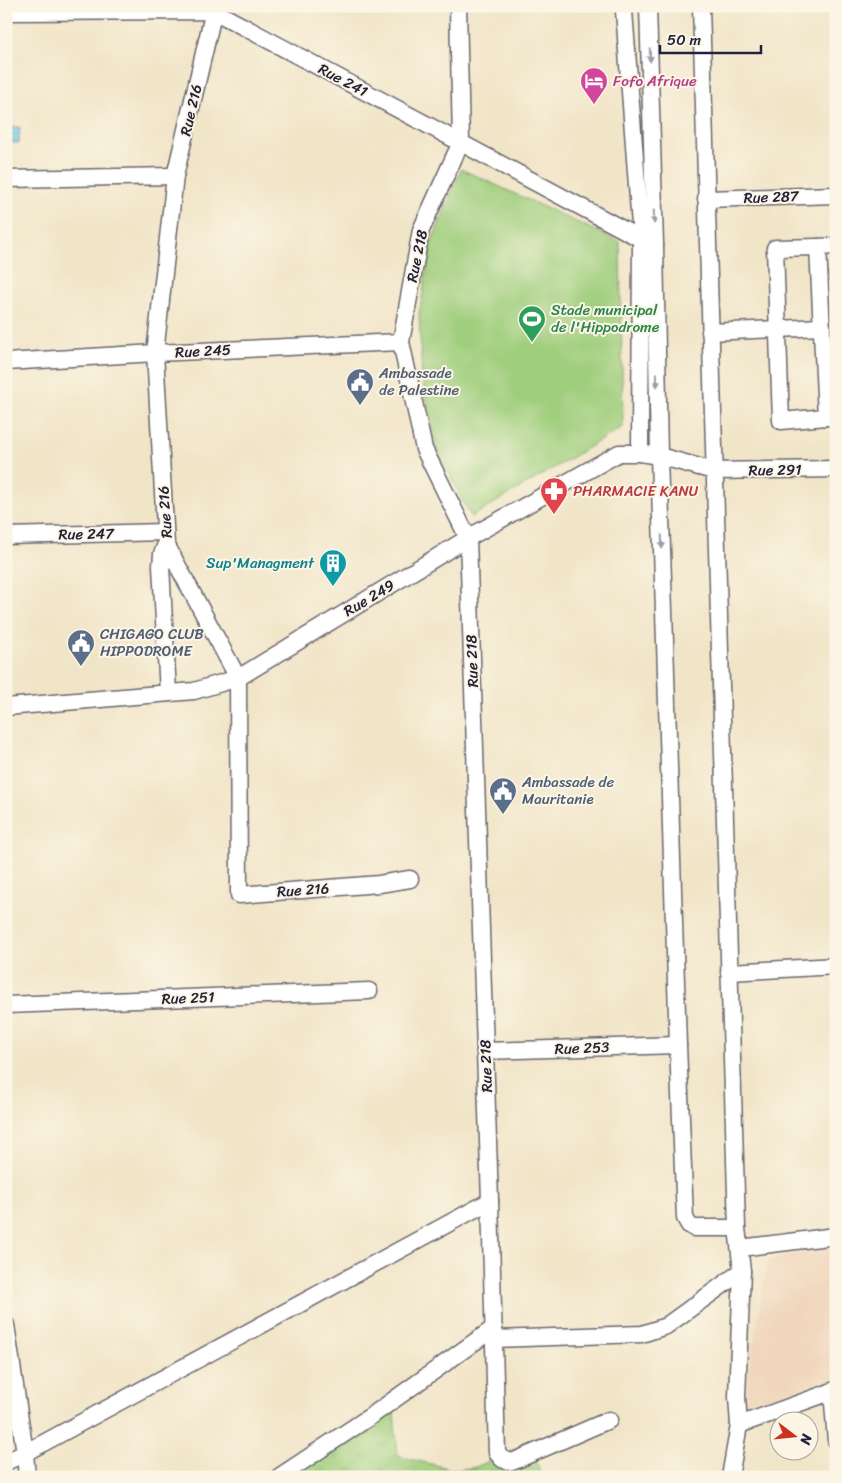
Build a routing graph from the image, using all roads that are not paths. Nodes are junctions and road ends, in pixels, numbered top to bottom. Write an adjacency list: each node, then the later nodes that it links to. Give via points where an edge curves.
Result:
1 (458, 6): 7 (street, Rue 218)
2 (648, 6): 12 (street, one-way to 12)
3 (701, 6): 11 (street)
4 (215, 9): 6 (street, Rue 241); 7 (street, Rue 241); 8 (street, Rue 216)
5 (624, 11): 12 (street)
6 (6, 12)
7 (461, 142): 12 (street, Rue 241); 19 (street, Rue 218, via 421,230)
8 (175, 176): 9 (street); 20 (street, Rue 216)
9 (6, 179)
10 (836, 194): 11 (street, Rue 287)
11 (706, 199): 18 (street)
12 (648, 242): 24 (street); 25 (street, one-way to 25)
13 (818, 246): 14 (street); 15 (street); 17 (street, via 775,248)
14 (836, 246)
15 (828, 288): 16 (street)
16 (822, 327): 17 (street); 22 (street)
17 (778, 329): 18 (street); 23 (street, via 781,421)
18 (710, 332): 27 (street)
19 (400, 342): 20 (street, Rue 245); 30 (street, Rue 218, via 424,450)
20 (155, 353): 21 (street, Rue 245); 29 (street, Rue 216)
21 (6, 362)
22 (830, 374): 23 (street)
23 (831, 417)
24 (640, 453): 25 (street, Rue 249); 30 (street, Rue 249, via 619,453)
25 (659, 456): 27 (street, Rue 249); 39 (street, one-way to 39)
26 (836, 469): 27 (street, Rue 291)
27 (714, 471): 36 (street)
28 (6, 536): 29 (street, Rue 247)
29 (166, 538): 31 (street, Rue 216); 32 (street, via 161,566)
30 (468, 538): 31 (street, Rue 249); 40 (street, Rue 218)
31 (238, 678): 32 (street, Rue 249, via 194,691); 34 (street, Rue 216, via 239,895)
32 (168, 694): 33 (street, Rue 249)
33 (6, 707)
34 (410, 879)
35 (836, 966): 36 (street)
36 (730, 972): 42 (street)
37 (369, 991): 38 (street, Rue 251)
38 (6, 1005)
39 (678, 1045): 40 (street, Rue 253); 42 (street, via 685,1218 694,1228)
40 (485, 1051): 41 (street, Rue 218)
41 (490, 1201): 47 (street, Rue 218); 52 (street)
42 (737, 1228): 44 (street)
43 (836, 1236): 44 (street)
44 (740, 1248): 45 (street)
45 (742, 1271): 47 (street, via 666,1326 642,1334); 50 (street, via 737,1397)
46 (6, 1325): 52 (street)
47 (494, 1333): 49 (street, Rue 218, via 497,1453 502,1459 512,1462); 55 (street)
48 (834, 1390): 50 (street); 51 (street)
49 (609, 1420)
50 (739, 1425): 56 (street)
51 (836, 1440)
52 (25, 1453): 53 (street); 54 (street)
53 (6, 1462)
54 (26, 1477)
55 (279, 1477)
56 (730, 1477)

